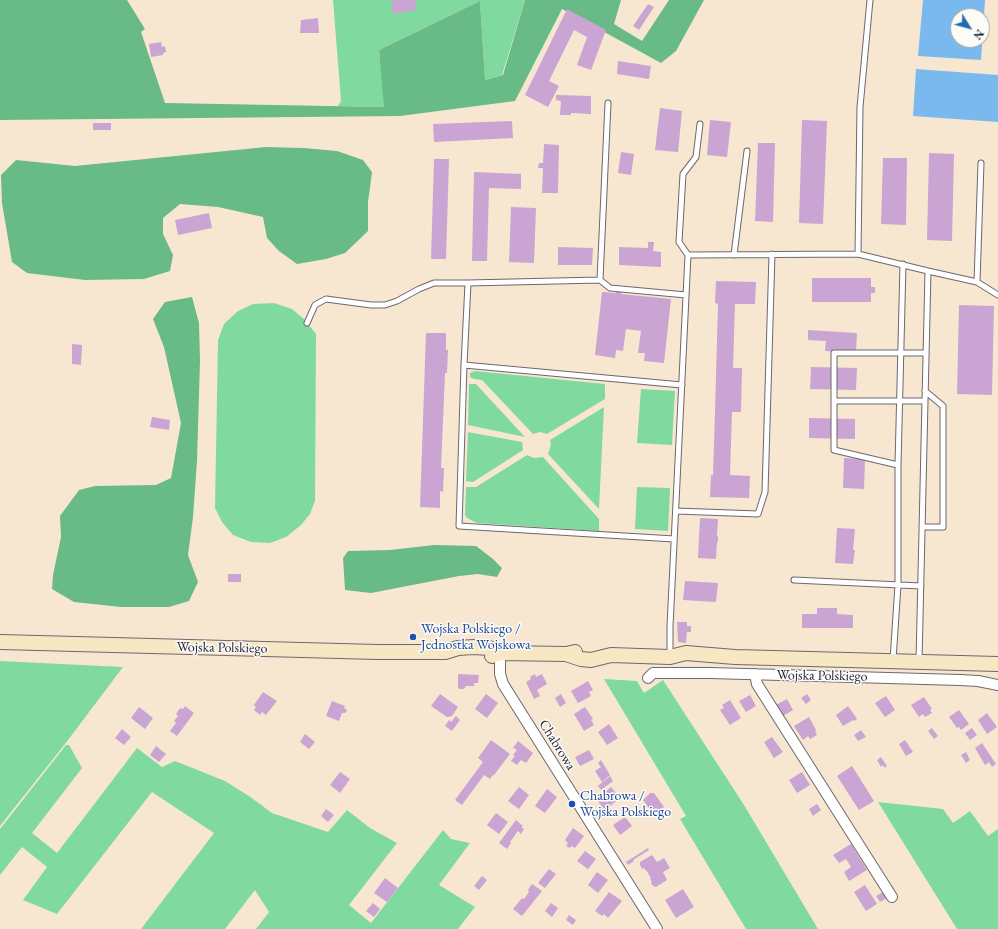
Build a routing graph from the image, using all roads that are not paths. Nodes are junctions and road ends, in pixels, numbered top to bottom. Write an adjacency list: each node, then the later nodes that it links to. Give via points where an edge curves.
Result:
1 (870, 0): 7 (lane, via 860,106)
2 (608, 103): 12 (lane)
3 (700, 124): 8 (lane, via 696,157 683,174 679,242)
4 (747, 151): 9 (lane)
5 (981, 163): 13 (lane)
6 (772, 254): 7 (lane); 9 (lane); 27 (lane, via 765,492 758,514)
7 (858, 254): 10 (lane)
8 (688, 255): 9 (lane); 15 (lane)
9 (734, 255)
10 (903, 264): 11 (lane); 18 (lane)
11 (928, 271): 13 (lane); 19 (lane)
12 (600, 280): 14 (lane); 15 (lane, via 610,288)
13 (977, 282): 16 (lane)
14 (468, 283): 17 (lane, via 434,283 385,305 326,299 315,305); 20 (lane)
15 (686, 295): 21 (lane)
16 (998, 295)
17 (307, 323)
18 (901, 353): 19 (lane); 23 (lane); 24 (lane, via 834,353)
19 (926, 353): 22 (lane)
20 (464, 364): 21 (lane); 29 (lane, via 459,526)
21 (682, 385): 27 (lane)
22 (925, 391): 25 (lane); 28 (lane, via 943,406 943,527)
23 (900, 400): 24 (lane); 25 (lane); 26 (lane)
24 (834, 401): 26 (lane, via 834,450)
25 (925, 401): 28 (lane)
26 (898, 465): 31 (lane)
27 (676, 511): 29 (lane)
28 (922, 527): 32 (lane)
29 (674, 539): 35 (lane)
30 (794, 580): 31 (lane)
31 (898, 585): 32 (lane); 36 (lane)
32 (921, 586): 37 (lane)
33 (0, 642): 34 (main road, Wojska Polskiego, via 378,652 445,652 474,647)
34 (500, 652): 35 (main road, Wojska Polskiego, via 566,654 603,651 611,655); 43 (street, Chabrowa, via 500,674 503,684)
35 (670, 657): 36 (main road, Wojska Polskiego, via 686,653 735,657)
36 (893, 661): 37 (main road, Wojska Polskiego)
37 (918, 661): 38 (main road, Wojska Polskiego)
38 (998, 664)
39 (755, 674): 40 (street, Wojska Polskiego, via 653,673); 41 (street, Wojska Polskiego, via 960,680); 42 (street, via 757,684)
40 (648, 678)
41 (998, 685)
42 (892, 897)
43 (657, 929)

